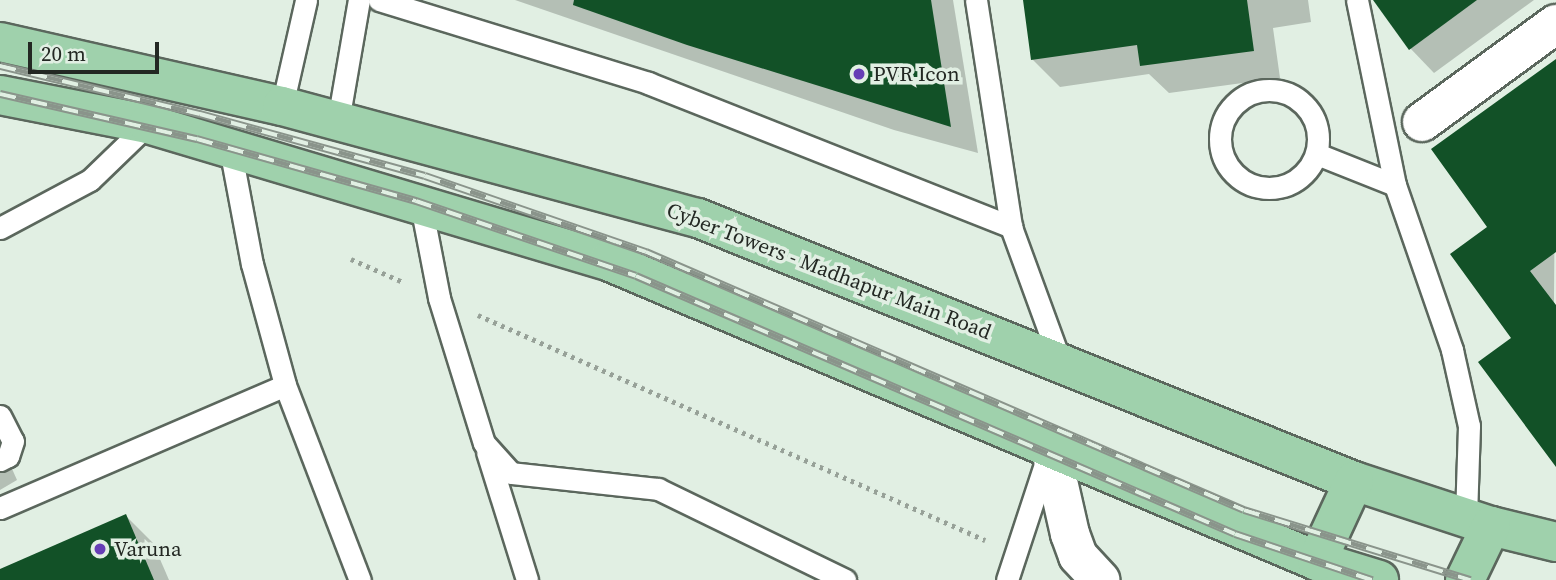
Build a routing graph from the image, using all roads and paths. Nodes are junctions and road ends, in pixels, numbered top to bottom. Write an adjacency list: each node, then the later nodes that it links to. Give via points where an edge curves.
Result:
1 (306, 0): 9 (lane)
2 (359, 0): 10 (lane)
3 (379, 0): 17 (lane, via 648,83)
4 (976, 0): 17 (lane)
5 (1357, 0): 15 (lane)
6 (1556, 24): 11 (street)
7 (0, 42): 9 (main road, Cyber Towers - Madhapur Main Road)
8 (0, 95): 12 (main road)
9 (282, 106): 10 (main road, Cyber Towers - Madhapur Main Road)
10 (338, 121): 21 (main road, Cyber Towers - Madhapur Main Road, via 698,218)
11 (1422, 122)
12 (148, 124): 13 (main road); 18 (lane, via 90,180)
13 (230, 148): 16 (main road); 22 (lane, via 252,264)
14 (1317, 154): 14 (lane, via 1297,180 1265,188 1249,184 1225,163 1220,130 1226,115 1250,93 1282,90 1308,107 1319,137); 15 (lane)
15 (1395, 185): 29 (lane, via 1452,350 1469,426)
16 (421, 205): 20 (lane); 25 (main road, via 608,261)
17 (1012, 227): 21 (lane)
18 (0, 228)
19 (351, 259): 20 (path)
20 (439, 298): 24 (lane); 31 (path)
21 (1060, 360): 27 (main road, Cyber Towers - Madhapur Main Road)
22 (285, 385): 28 (lane); 33 (lane)
23 (0, 416): 26 (lane, via 13,441 8,456)
24 (484, 443): 34 (lane); 35 (lane, via 512,473 658,489)
25 (1051, 446): 31 (lane); 32 (main road); 37 (street, via 1074,545)
26 (0, 460)
27 (1354, 481): 29 (main road, Cyber Towers - Madhapur Main Road); 32 (main road)
28 (0, 508)
29 (1478, 522): 30 (main road, Cyber Towers - Madhapur Main Road); 39 (main road)
30 (1556, 542)
31 (1018, 554): 36 (lane)
32 (1317, 561): 38 (main road)
33 (360, 580)
34 (527, 580)
35 (845, 580)
36 (1007, 580)
37 (1101, 580)
38 (1379, 580)
39 (1465, 580)

